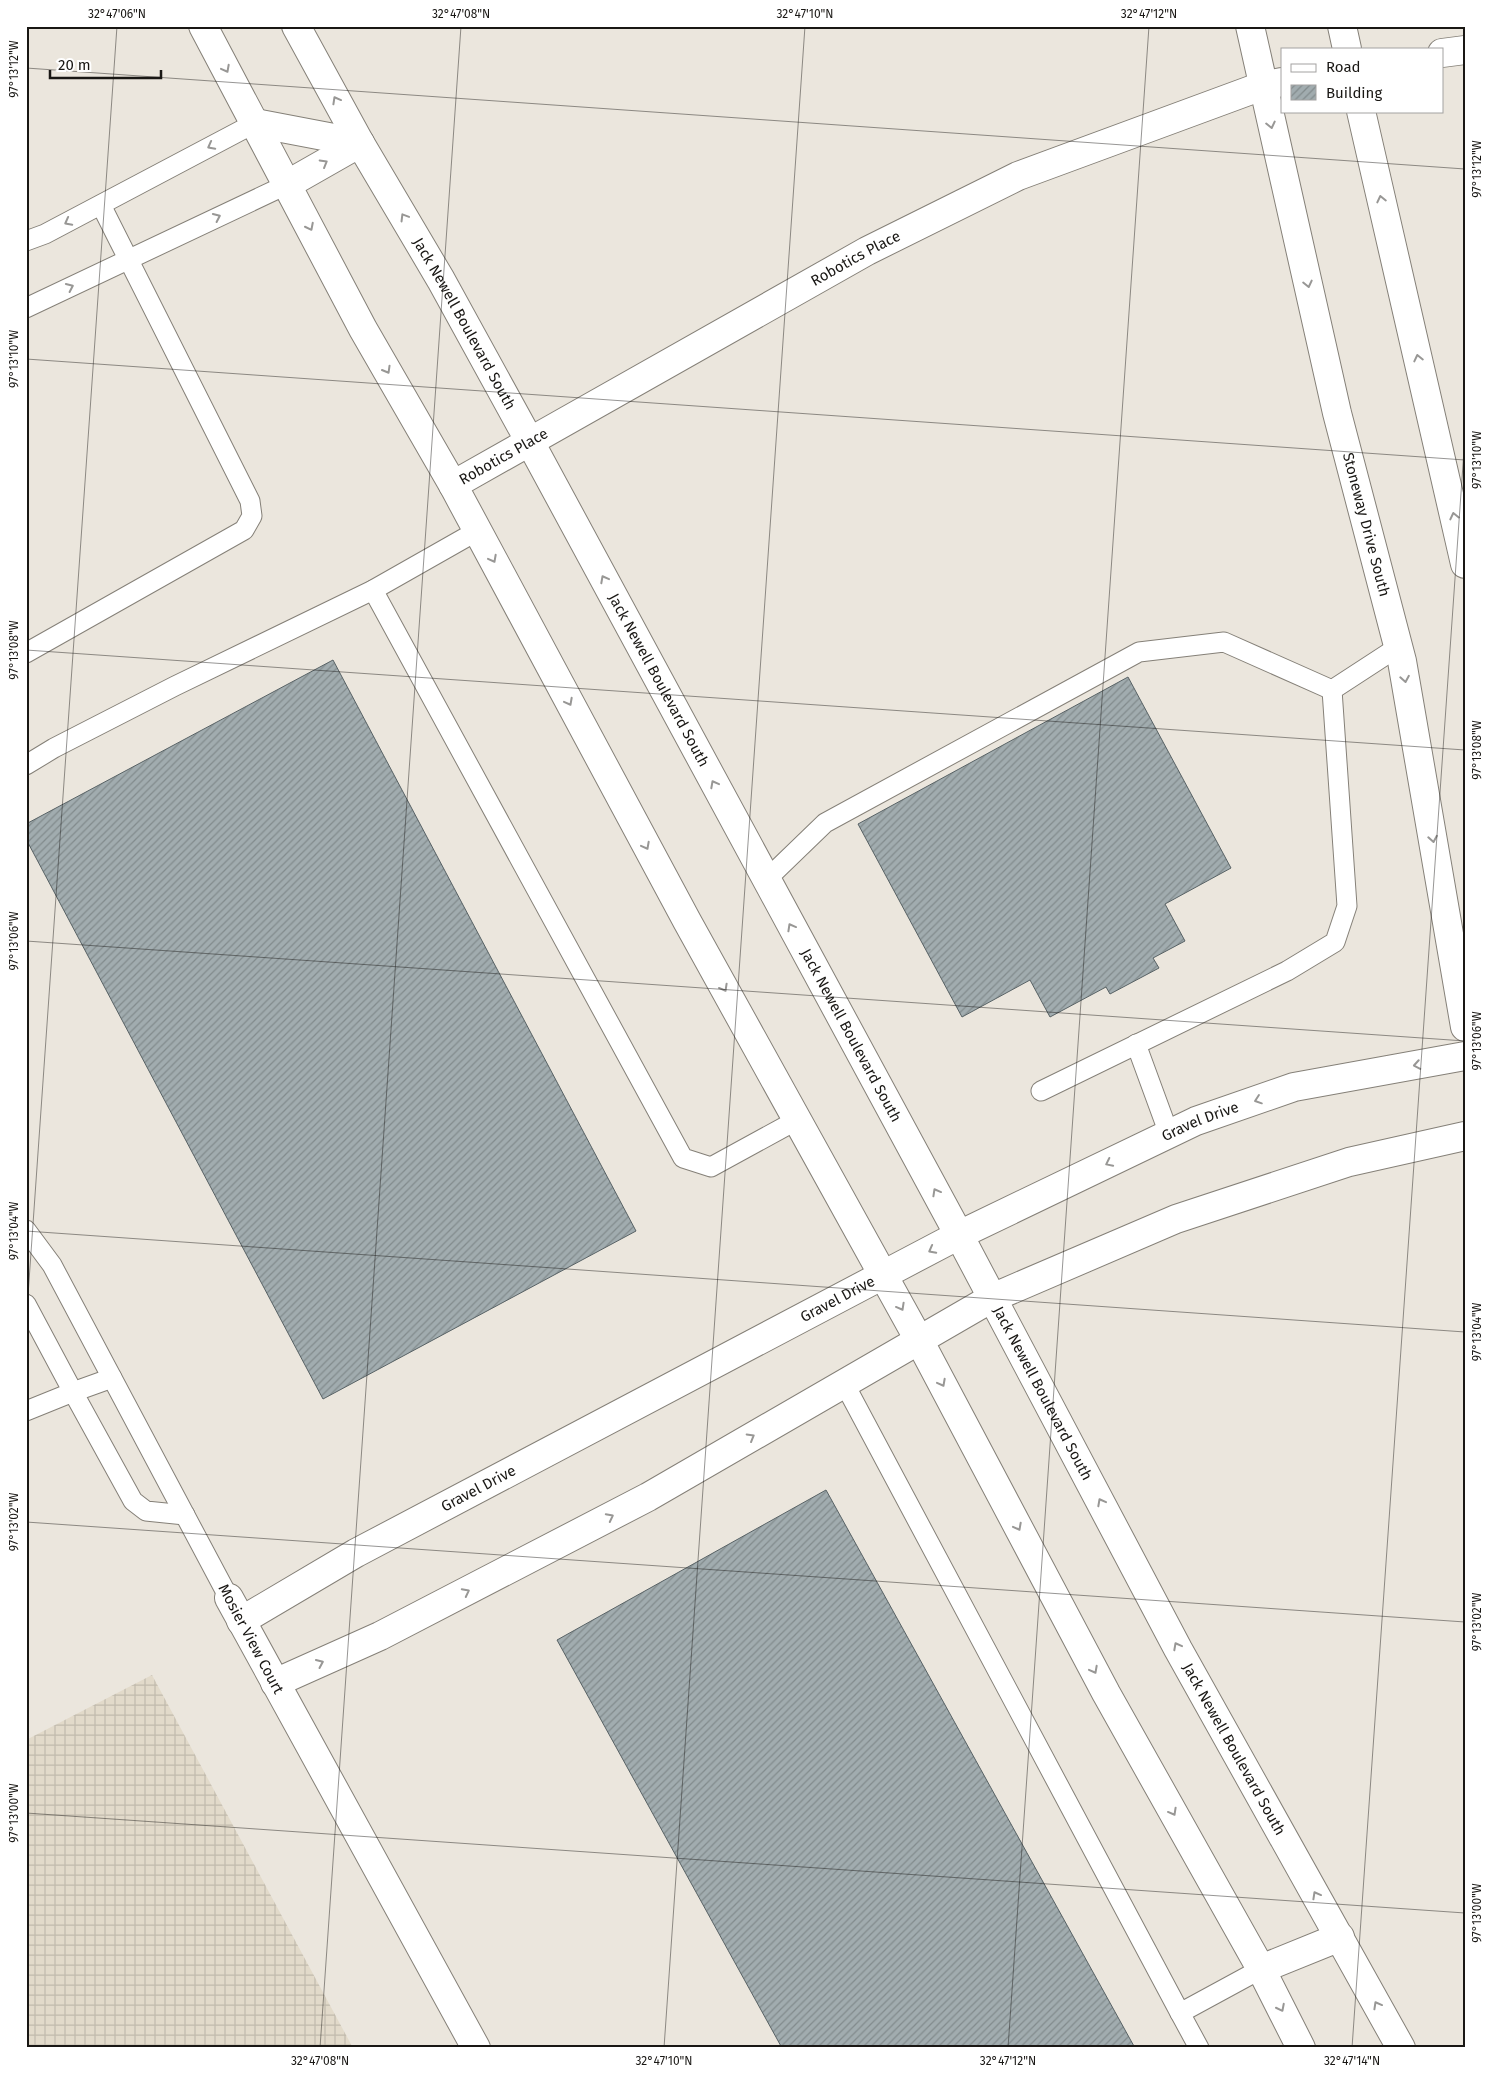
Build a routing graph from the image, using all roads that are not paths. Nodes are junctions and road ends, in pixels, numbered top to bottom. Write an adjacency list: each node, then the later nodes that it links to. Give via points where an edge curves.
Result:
1 (203, 26): 10 (street, one-way to 10)
2 (296, 26): 11 (street, Jack Newell Boulevard South, one-way to 2)
3 (1250, 26): 8 (street, Stoneway Drive South)
4 (1342, 26): 5 (street)
5 (1347, 48)
6 (1465, 50): 7 (street)
7 (1444, 53)
8 (1272, 84): 17 (street, Robotics Place, via 1018,176 867,251); 23 (street, Stoneway Drive South, one-way to 23, via 1337,413)
9 (1361, 112): 19 (street, one-way to 9)
10 (254, 123): 11 (street); 12 (street); 13 (lane, one-way to 13)
11 (360, 143): 12 (street, one-way to 11); 17 (street, Jack Newell Boulevard South, one-way to 11, via 441,280)
12 (288, 184): 15 (lane, one-way to 12); 18 (street, one-way to 18, via 363,328)
13 (101, 204): 14 (lane, one-way to 14); 15 (lane)
14 (26, 241)
15 (128, 260): 16 (lane, one-way to 15); 24 (lane, via 250,501 252,516 244,530)
16 (26, 308)
17 (530, 442): 18 (street, Robotics Place); 27 (street, Jack Newell Boulevard South, one-way to 17)
18 (453, 485): 20 (street)
19 (1456, 487): 21 (street, one-way to 19)
20 (478, 531): 22 (lane); 32 (street, one-way to 32)
21 (1465, 564)
22 (373, 590): 26 (lane, via 175,686 54,748); 32 (lane, via 683,1158 711,1167)
23 (1398, 647): 25 (lane); 28 (street, Stoneway Drive South, one-way to 28)
24 (26, 653)
25 (1332, 690): 27 (lane, via 1224,642 1139,652 825,823); 29 (lane, via 1347,906 1335,942 1287,971)
26 (26, 766)
27 (766, 880): 36 (street, Jack Newell Boulevard South, one-way to 27)
28 (1465, 1027)
29 (1136, 1044): 31 (lane); 33 (lane)
30 (1465, 1056): 33 (street, Gravel Drive, one-way to 33, via 1294,1087 1196,1121)
31 (1041, 1091)
32 (797, 1120): 38 (street)
33 (1169, 1134): 36 (street, Gravel Drive, one-way to 36)
34 (1465, 1136): 39 (street, via 1349,1162 1176,1219)
35 (26, 1230): 37 (lane, Mosier View Court)
36 (959, 1235): 38 (street, Gravel Drive, one-way to 38); 39 (street, Jack Newell Boulevard South)
37 (33, 1253): 42 (lane, Mosier View Court, via 52,1265)
38 (883, 1275): 41 (street, one-way to 41); 47 (street, Gravel Drive, via 356,1553)
39 (992, 1298): 41 (street); 49 (street, Jack Newell Boulevard South, one-way to 39, via 1178,1648)
40 (26, 1304): 44 (lane)
41 (919, 1340): 43 (street); 50 (street, one-way to 50, via 1106,1693)
42 (112, 1378): 44 (lane); 46 (lane, Mosier View Court)
43 (844, 1384): 48 (street, one-way to 43, via 380,1636 648,1497); 51 (lane)
44 (74, 1392): 45 (lane); 46 (lane, via 133,1501 146,1511)
45 (26, 1411)
46 (185, 1515): 47 (lane, Mosier View Court)
47 (235, 1609): 48 (street, Mosier View Court)
48 (275, 1683): 52 (street, Mosier View Court)
49 (1340, 1937): 50 (street); 55 (street, Jack Newell Boulevard South, one-way to 49)
50 (1261, 1969): 51 (lane); 54 (street, one-way to 54)
51 (1180, 2013): 53 (lane)
52 (476, 2048)
53 (1199, 2048)
54 (1301, 2048)
55 (1401, 2048)

